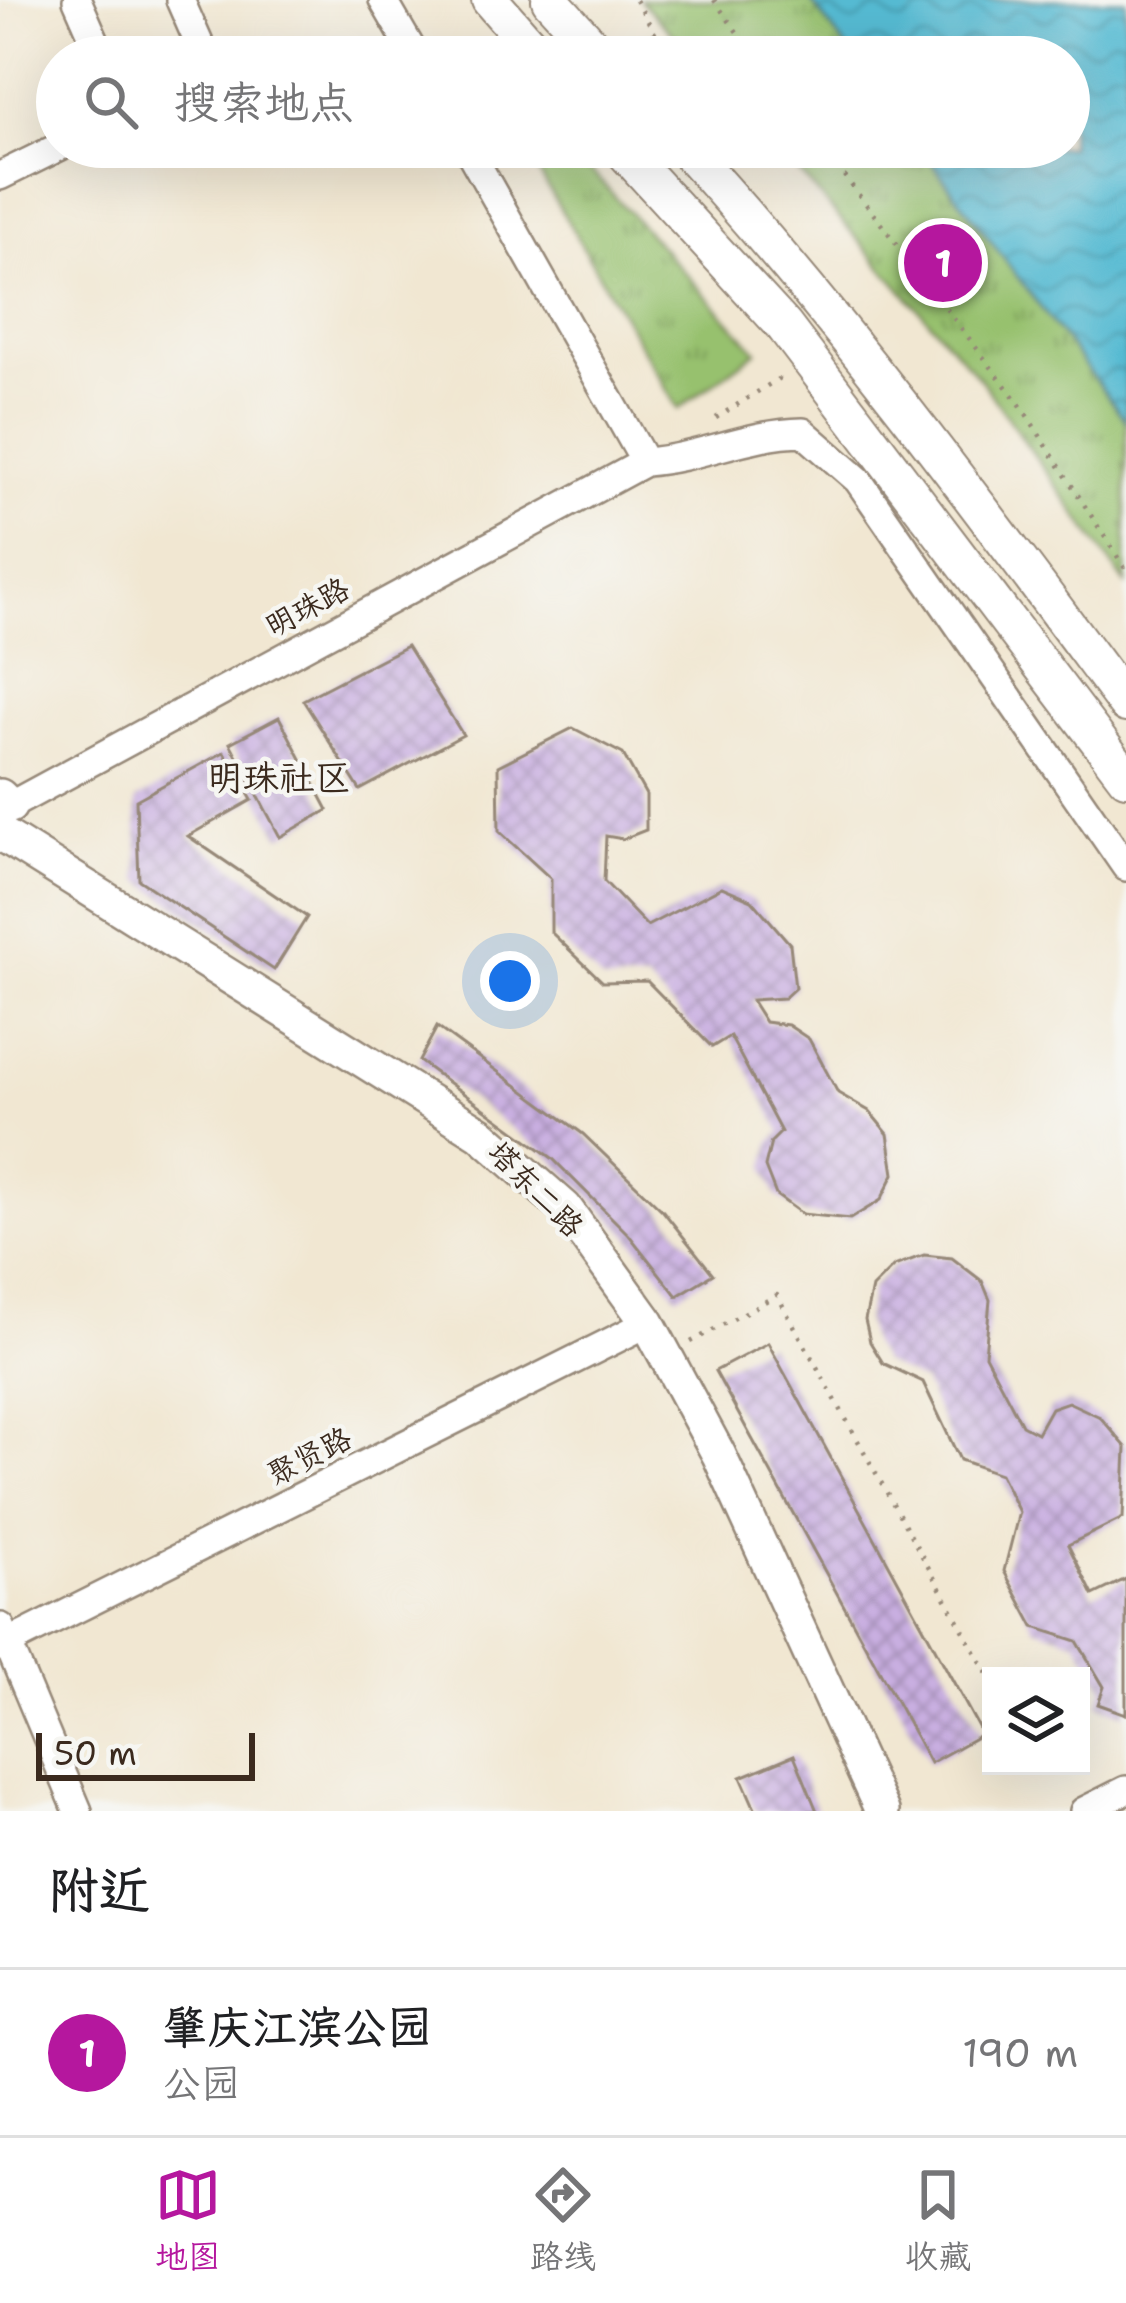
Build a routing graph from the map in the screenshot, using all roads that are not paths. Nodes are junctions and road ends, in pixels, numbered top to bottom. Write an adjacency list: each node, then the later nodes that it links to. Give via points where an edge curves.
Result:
1 (77, 0): 6 (street)
2 (180, 0): 7 (street)
3 (383, 0): 8 (street)
4 (490, 0): 9 (main road)
5 (550, 0): 10 (main road)
6 (93, 36)
7 (196, 36)
8 (404, 36)
9 (522, 36)
10 (583, 36)
11 (36, 158): 15 (street)
12 (478, 168): 16 (street)
13 (639, 168): 18 (main road, via 784,326)
14 (703, 168): 17 (main road, via 818,296)
15 (0, 176)
16 (645, 462): 21 (street, 明珠路); 22 (street, 明珠路, via 765,433 803,432 829,450 858,480)
17 (1046, 596): 18 (main road); 19 (main road)
18 (1012, 622): 20 (main road)
19 (1126, 704)
20 (1126, 777)
21 (3, 811): 23 (street, 塔东二路, via 481,1134 565,1208)
22 (1126, 867)
23 (648, 1323): 24 (street, 聚贤路); 27 (street, 塔东二路, via 719,1455)
24 (4, 1638): 26 (street)
25 (1126, 1790): 28 (street)
26 (78, 1811)
27 (882, 1811)
28 (1084, 1811)

